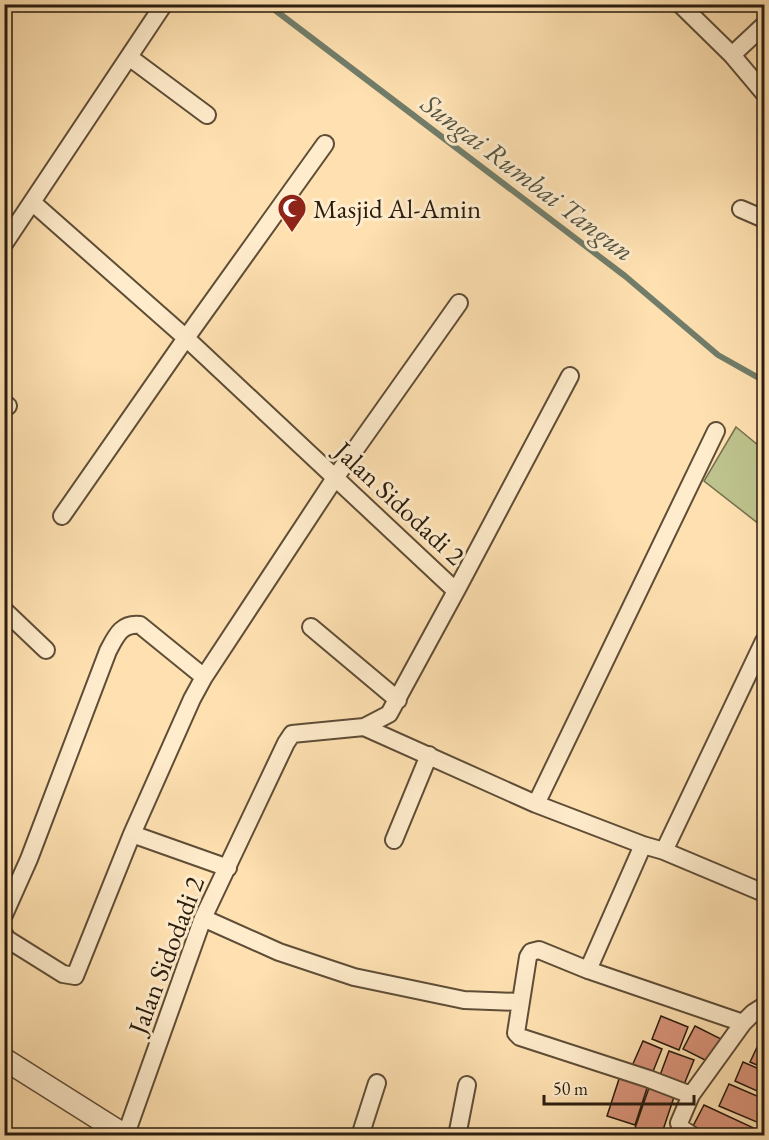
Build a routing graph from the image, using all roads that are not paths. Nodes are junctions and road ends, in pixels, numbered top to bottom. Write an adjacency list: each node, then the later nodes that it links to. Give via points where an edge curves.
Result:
1 (164, 4): 5 (street)
2 (680, 4): 4 (street)
3 (765, 26): 4 (street)
4 (732, 55): 6 (street)
5 (129, 57): 7 (street); 9 (street)
6 (765, 93)
7 (207, 115)
8 (325, 144): 14 (street)
9 (32, 202): 12 (street); 14 (street, Jalan Sidodadi 2)
10 (741, 209): 11 (street)
11 (765, 219)
12 (4, 244)
13 (459, 303): 17 (street)
14 (186, 338): 17 (street, Jalan Sidodadi 2); 18 (street)
15 (570, 376): 19 (street)
16 (717, 431): 28 (street)
17 (335, 478): 19 (street, Jalan Sidodadi 2); 24 (street)
18 (62, 516)
19 (456, 591): 25 (street, Jalan Sidodadi 2)
20 (4, 610): 23 (street)
21 (311, 627): 25 (street)
22 (765, 641): 32 (street)
23 (46, 650)
24 (204, 677): 29 (street); 35 (street, via 140,626 131,624 119,631)
25 (398, 699): 26 (street, Jalan Sidodadi 2, via 389,714)
26 (364, 727): 27 (street); 33 (street, Jalan Sidodadi 2, via 292,735)
27 (429, 755): 28 (street); 30 (street)
28 (536, 804): 31 (street)
29 (132, 834): 33 (street); 37 (street, via 75,976 63,974)
30 (394, 840)
31 (643, 845): 32 (street); 38 (street)
32 (664, 851): 34 (street)
33 (228, 868): 36 (street, Jalan Sidodadi 2)
34 (765, 893)
35 (4, 915)
36 (203, 918): 39 (street, via 279,952 354,977 464,1000); 46 (street, Jalan Sidodadi 2)
37 (4, 934)
38 (588, 970): 39 (street, via 539,950 531,952); 41 (street)
39 (520, 1002): 45 (street, via 516,1027 520,1038)
40 (765, 1006): 41 (street)
41 (743, 1023): 45 (street)
42 (4, 1059): 46 (street)
43 (377, 1083): 47 (street)
44 (467, 1085): 48 (street)
45 (691, 1095): 49 (street, via 679,1123)
46 (126, 1135)
47 (360, 1136)
48 (457, 1136)
49 (693, 1136)

